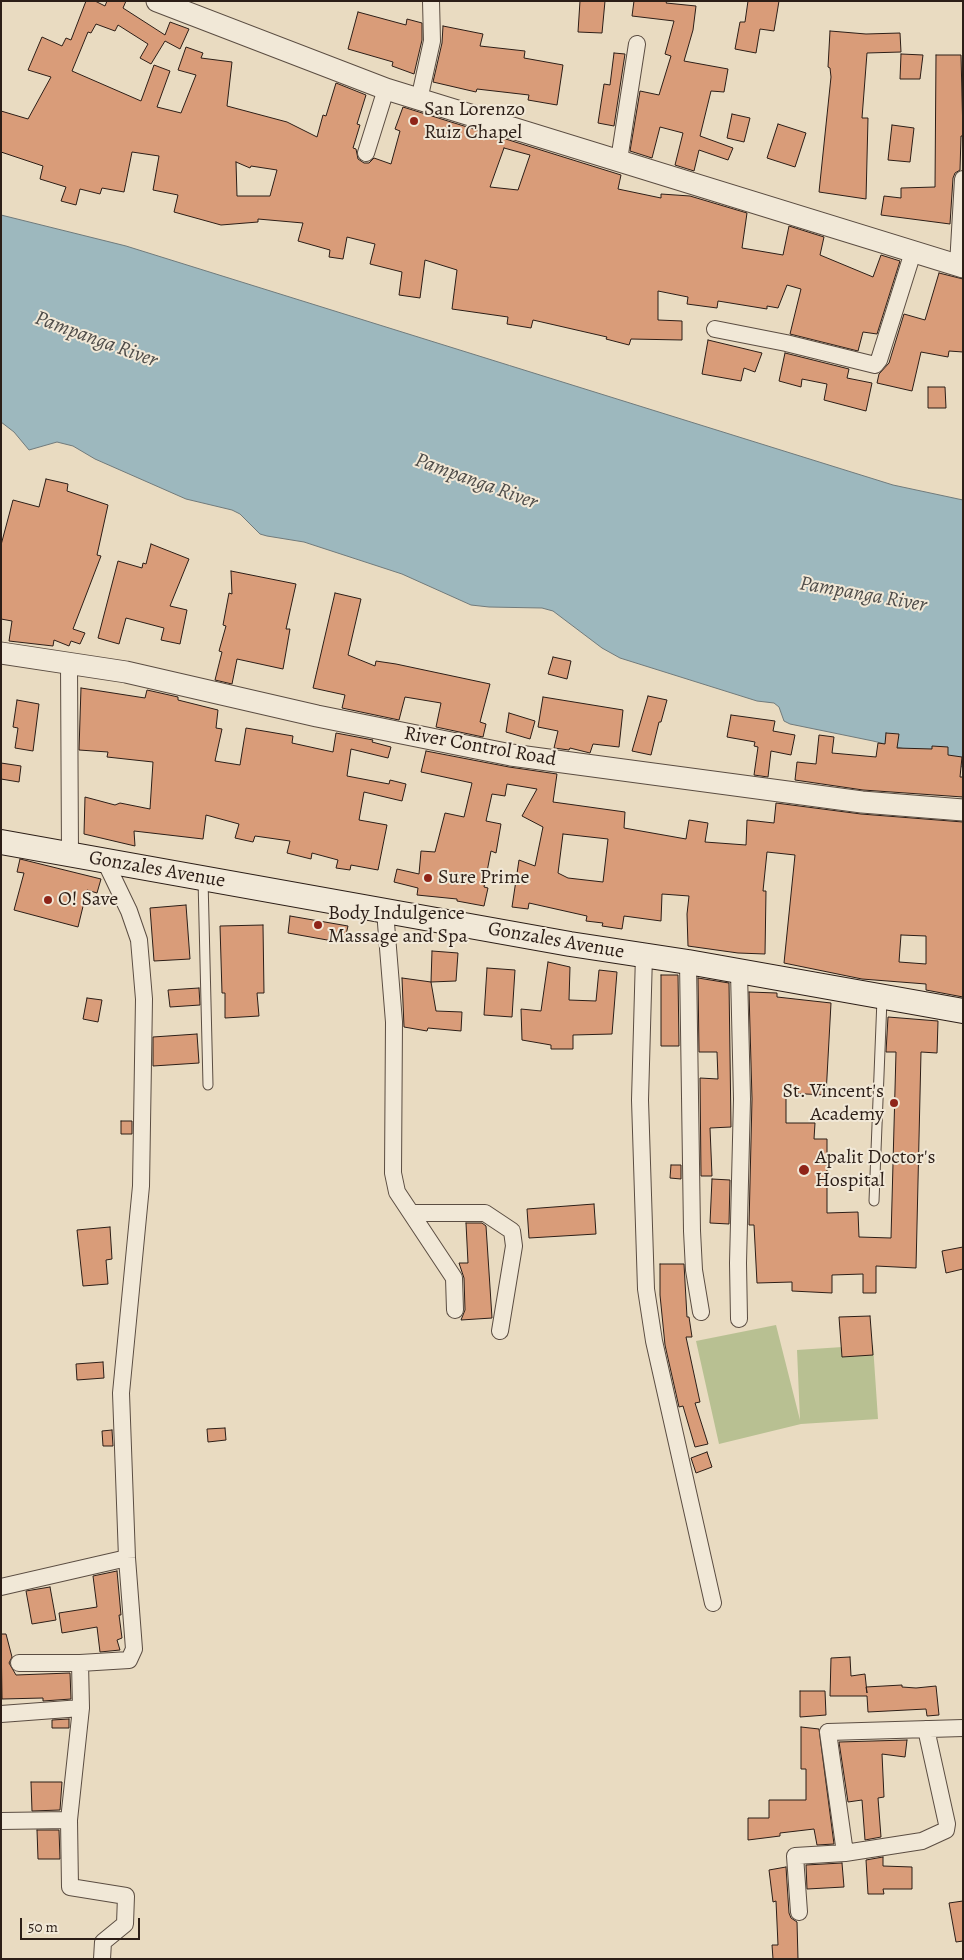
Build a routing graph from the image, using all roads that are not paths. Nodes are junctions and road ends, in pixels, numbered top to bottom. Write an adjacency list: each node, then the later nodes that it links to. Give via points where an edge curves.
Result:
1 (157, 1): 4 (street)
2 (431, 1): 5 (street, via 432,41)
3 (637, 44): 7 (street)
4 (386, 89): 5 (street); 6 (street)
5 (418, 100): 7 (street)
6 (366, 153)
7 (619, 160): 9 (street)
8 (963, 179): 10 (street)
9 (913, 252): 10 (street); 11 (street, via 875,365)
10 (960, 266)
11 (715, 329)
12 (1, 653): 13 (street, River Control Road)
13 (69, 664): 14 (street, River Control Road, via 126,672 317,716 511,755 862,802); 16 (street)
14 (963, 810)
15 (1, 842): 16 (main road, Gonzales Avenue)
16 (70, 854): 17 (main road, Gonzales Avenue)
17 (104, 859): 18 (main road, Gonzales Avenue); 32 (street, via 139,940 144,999 141,1186 121,1393)
18 (203, 879): 19 (main road, Gonzales Avenue); 25 (lane)
19 (385, 911): 20 (main road, Gonzales Avenue); 27 (street, via 394,1022 393,1174 397,1192)
20 (644, 955): 21 (main road, Gonzales Avenue); 34 (street, via 640,1100 646,1289 654,1341)
21 (688, 962): 22 (main road, Gonzales Avenue); 29 (street, via 692,1231)
22 (738, 972): 23 (main road, Gonzales Avenue); 30 (street, via 742,1099)
23 (882, 998): 24 (main road, Gonzales Avenue); 26 (lane)
24 (963, 1011)
25 (208, 1085)
26 (874, 1201)
27 (412, 1213): 28 (street, via 454,1278); 31 (street, via 485,1213 512,1231 514,1246)
28 (456, 1310)
29 (701, 1312)
30 (739, 1319)
31 (500, 1332)
32 (127, 1558): 33 (street); 36 (street, via 134,1649 130,1660)
33 (1, 1587)
34 (713, 1603)
35 (19, 1663): 36 (street)
36 (80, 1663): 37 (street)
37 (81, 1708): 38 (street); 41 (street)
38 (1, 1714)
39 (963, 1728): 40 (street)
40 (926, 1729): 43 (street, via 946,1830 922,1841); 43 (street, via 828,1732)
41 (69, 1820): 42 (street); 45 (street, via 70,1887 126,1896 125,1924 103,1942)
42 (1, 1821)
43 (845, 1853): 44 (street, via 795,1856)
44 (799, 1912)
45 (102, 1959)

